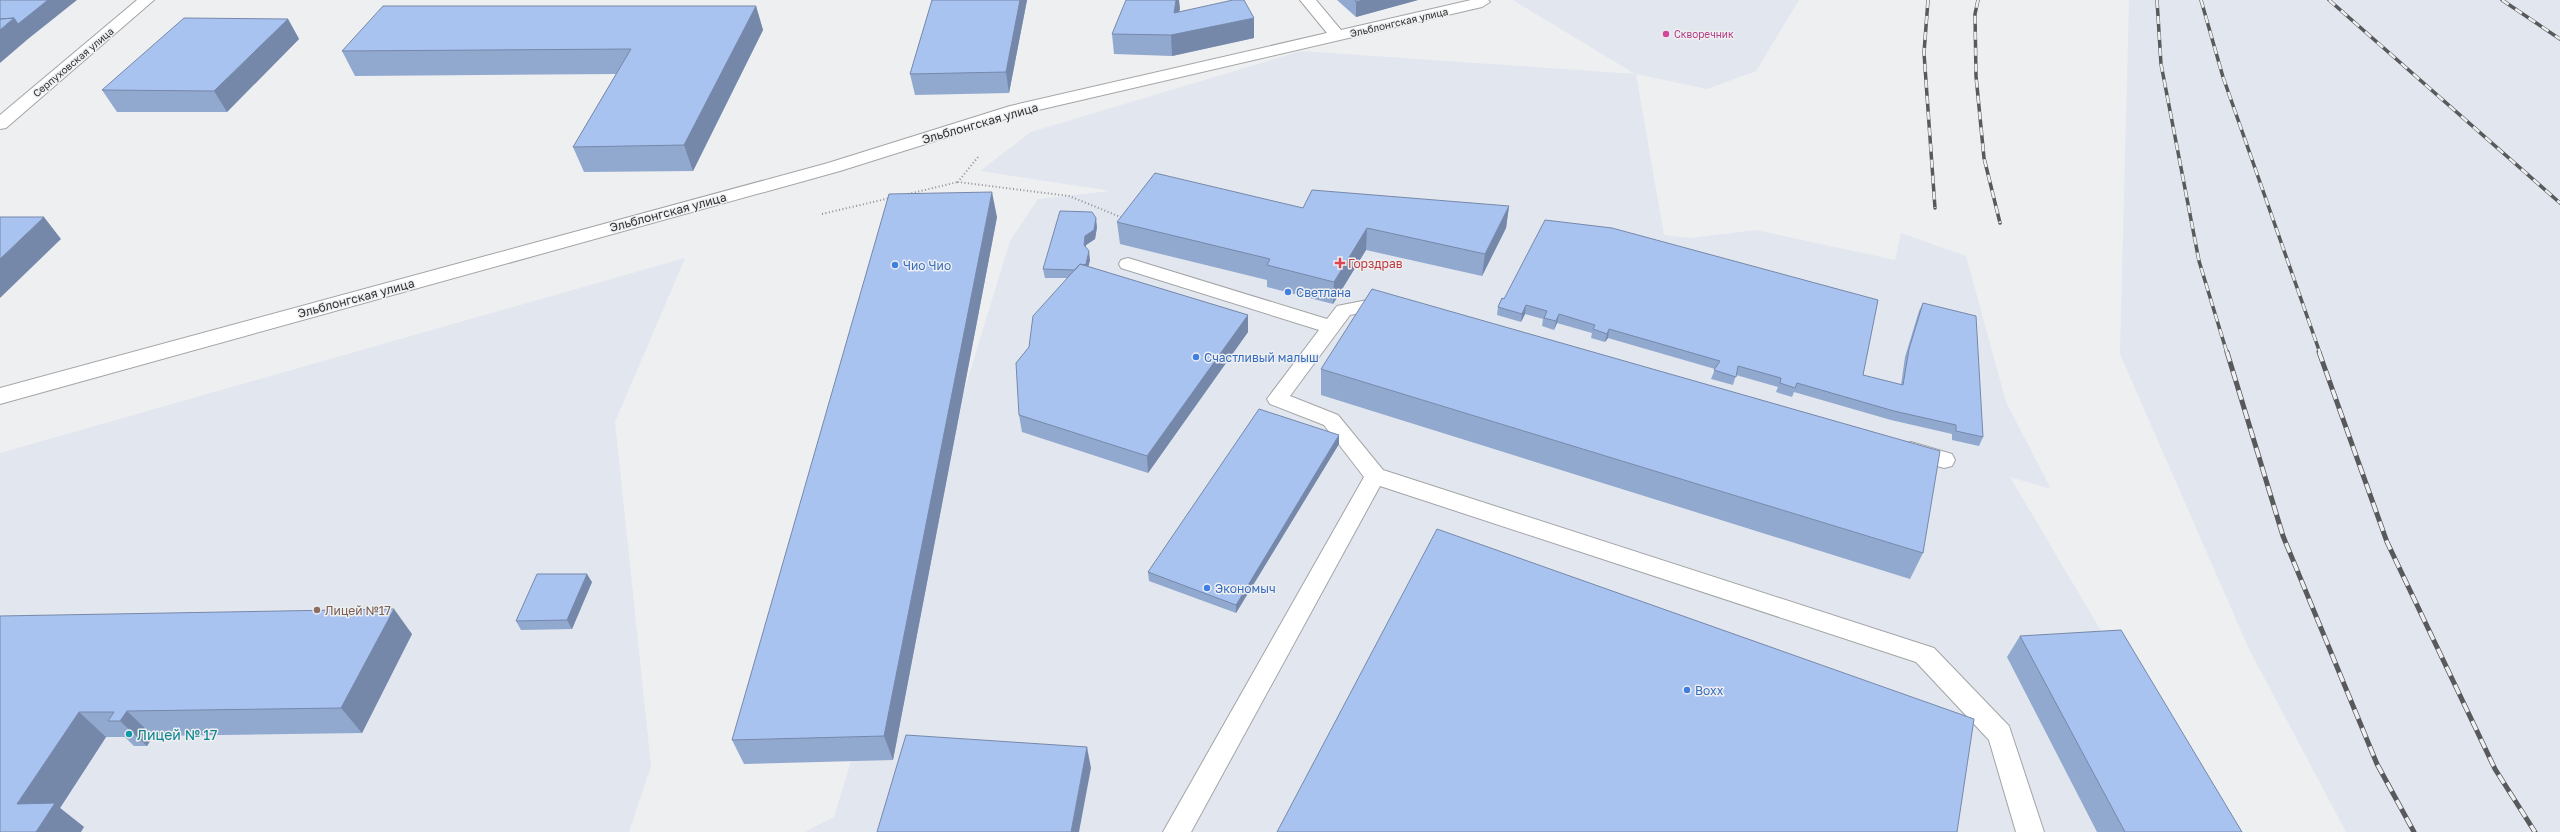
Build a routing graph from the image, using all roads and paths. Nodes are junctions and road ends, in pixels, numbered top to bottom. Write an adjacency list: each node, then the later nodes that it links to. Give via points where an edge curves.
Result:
1 (146, 0): 6 (street, Серпуховская улица)
2 (1308, 0): 4 (street, Эльблонгская улица)
3 (1482, 2): 4 (street, Эльблонгская улица)
4 (1338, 36): 5 (street, Эльблонгская улица)
5 (1016, 110): 7 (path); 14 (street, Эльблонгская улица, via 834,167)
6 (0, 124)
7 (958, 182): 8 (path); 11 (path, via 1069,196 1124,217 1105,252)
8 (905, 194)
9 (898, 196): 10 (path)
10 (822, 214)
11 (1128, 264): 13 (lane)
12 (1408, 307): 13 (lane, via 1385,301 1344,310)
13 (1331, 327): 17 (lane, via 1277,399 1331,420)
14 (0, 396)
15 (1890, 445): 16 (lane)
16 (1944, 460)
17 (1375, 476): 18 (lane); 19 (lane, via 1925,655 2000,734)
18 (1177, 832)
19 (2030, 832)

